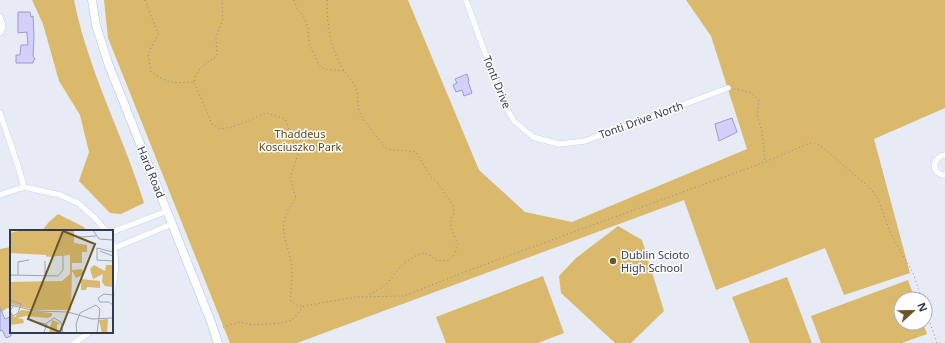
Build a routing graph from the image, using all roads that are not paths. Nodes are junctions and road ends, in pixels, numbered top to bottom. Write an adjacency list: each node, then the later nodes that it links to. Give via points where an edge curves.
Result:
1 (92, 0): 12 (main road, Hard Road, via 101,44)
2 (466, 0): 7 (street, Tonti Drive, via 502,100 514,121 533,137)
3 (0, 17): 4 (street, via 3,26)
4 (0, 33)
5 (728, 88): 7 (street, Tonti Drive North, via 585,141 559,144)
6 (0, 113): 10 (street)
7 (552, 142)
8 (945, 156): 9 (street, via 939,157 934,165 938,173)
9 (945, 175)
10 (24, 187): 11 (street); 14 (street, via 60,195 78,203)
11 (0, 195)
12 (167, 211): 13 (main road, Hard Road); 15 (street)
13 (172, 224): 16 (street); 20 (main road, Hard Road)
14 (105, 230)
15 (113, 232)
16 (113, 246): 17 (street)
17 (113, 285)
18 (89, 333): 19 (street)
19 (74, 343)
20 (218, 343)

